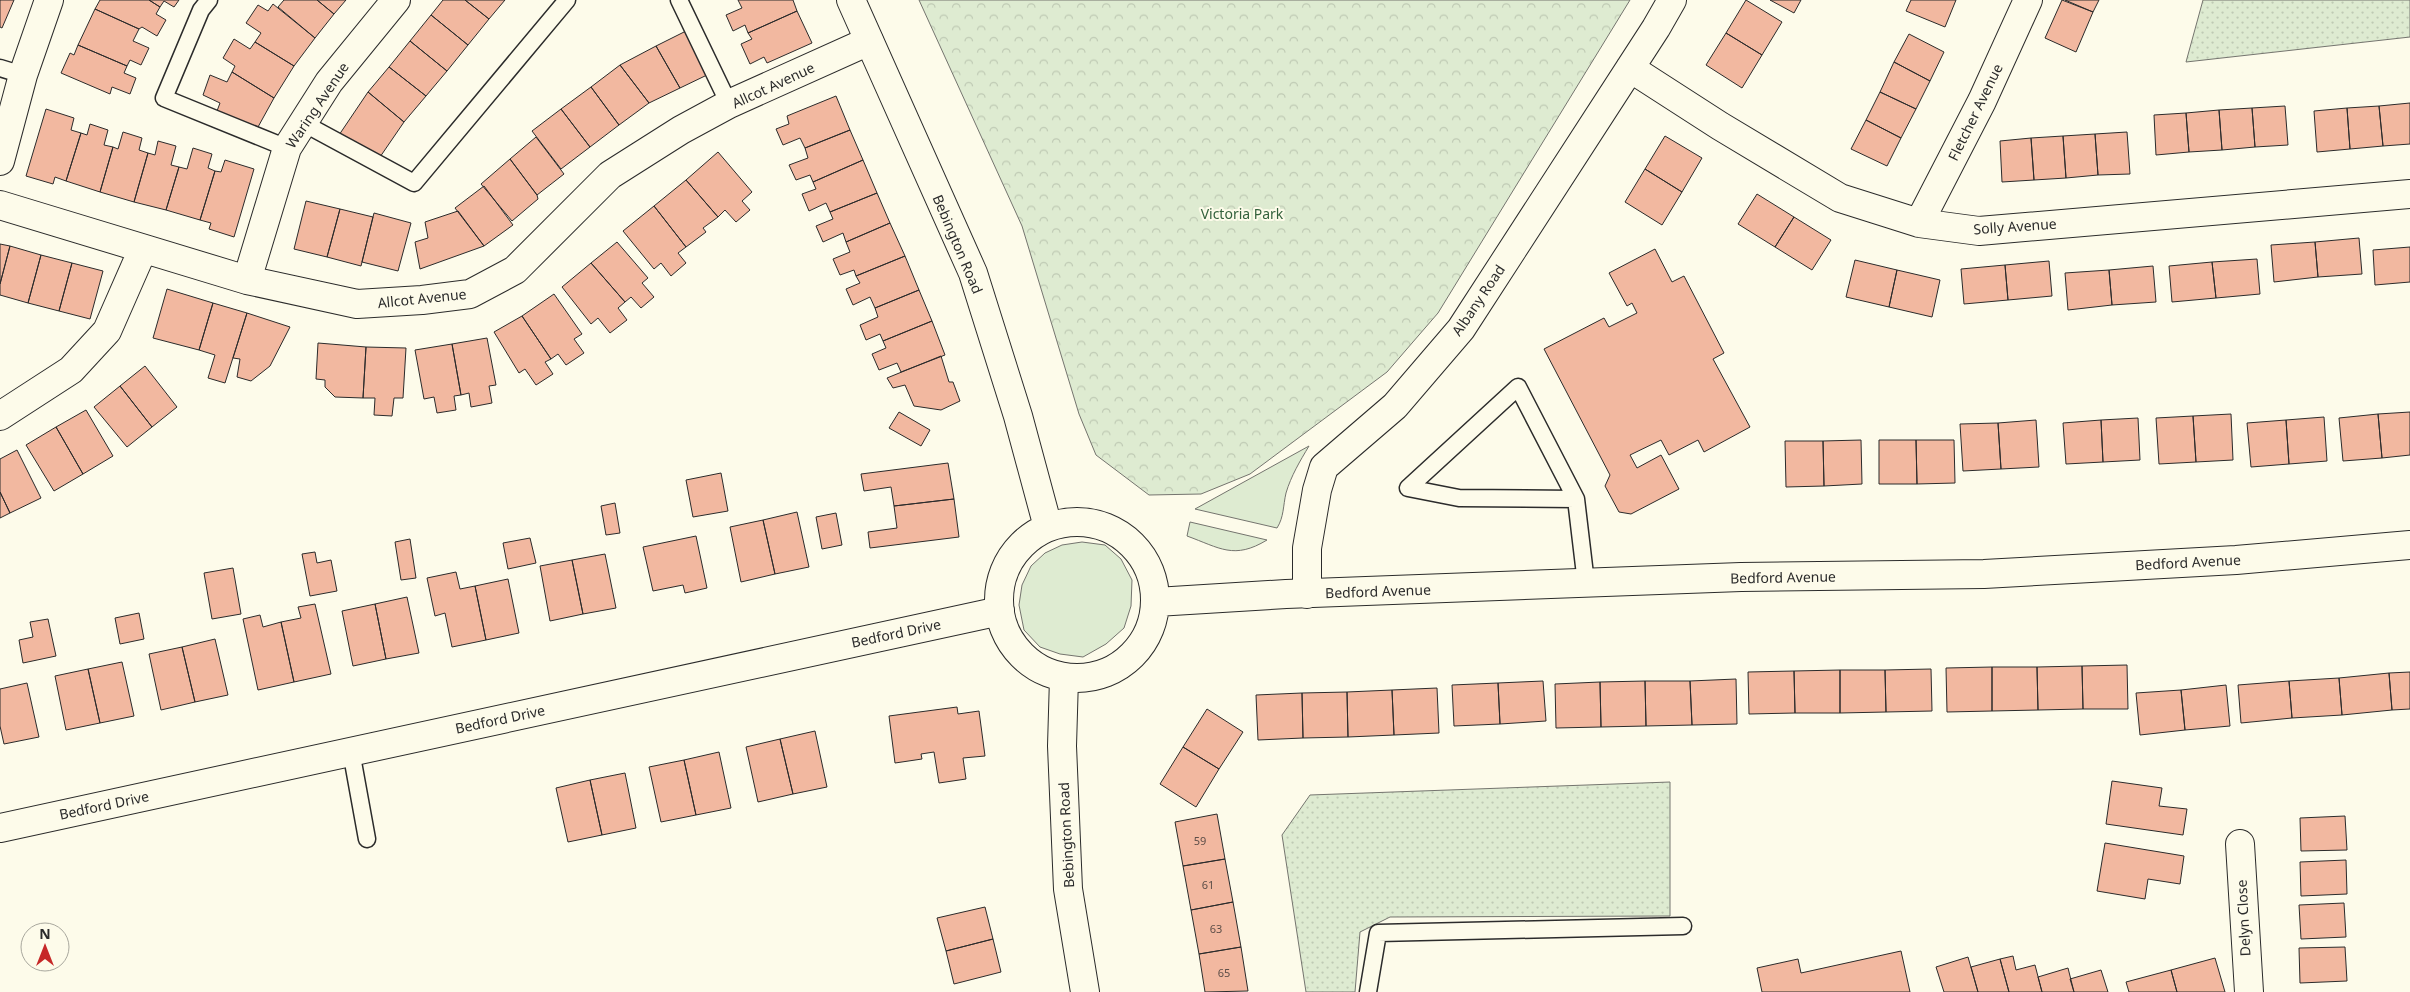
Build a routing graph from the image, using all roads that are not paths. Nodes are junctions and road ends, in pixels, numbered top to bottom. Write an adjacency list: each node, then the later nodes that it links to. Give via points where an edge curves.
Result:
1 (49, 0): 11 (street)
2 (209, 0): 14 (lane, via 201,10 164,98)
3 (396, 0): 13 (street, Waring Avenue, via 329,82)
4 (567, 0): 13 (lane, via 414,183)
5 (680, 0): 12 (lane)
6 (851, 0): 9 (street, Bebington Road)
7 (1672, 0): 10 (street, Albany Road)
8 (2028, 0): 18 (street, Fletcher Avenue, via 1982,101)
9 (869, 41): 12 (street, Allcot Avenue); 23 (street, Bebington Road, via 973,273 1018,416)
10 (1630, 68): 18 (street, Solly Avenue, via 1840,198); 26 (street, Albany Road, via 1461,329 1395,406 1324,468 1307,548)
11 (12, 71): 15 (street)
12 (729, 104): 20 (street, Allcot Avenue, via 610,175 515,270 470,294 357,304)
13 (304, 123): 14 (street, Waring Avenue)
14 (287, 148): 20 (street, Waring Avenue)
15 (0, 161)
16 (2410, 194): 18 (street, Solly Avenue, via 1979,231)
17 (0, 206): 19 (street, Allcot Avenue)
18 (1919, 223)
19 (143, 249): 20 (street, Allcot Avenue); 21 (street, via 107,331 71,370)
20 (247, 280)
21 (0, 416)
22 (1576, 499): 22 (lane, via 1518,387 1408,488 1459,498); 25 (lane)
23 (1048, 527): 27 (street, via 1075,521 1094,523 1120,533 1146,561 1155,586); 28 (street, via 1031,536 1012,556 1003,574)
24 (2410, 544): 25 (street, Bedford Avenue, via 2236,560 1984,574 1741,577)
25 (1586, 584): 26 (street, Bedford Avenue)
26 (1307, 594): 27 (street, Bedford Avenue)
27 (1156, 602): 29 (street, via 1148,636 1124,663 1100,675)
28 (1000, 611): 29 (street, via 1003,627 1017,651 1038,668); 30 (street, Bedford Drive)
29 (1064, 678): 35 (street, Bebington Road, via 1062,746 1068,889)
30 (351, 751): 31 (street, Bedford Drive); 32 (lane)
31 (0, 828)
32 (367, 839)
33 (2240, 844): 37 (street, Delyn Close)
34 (1683, 926): 36 (lane, via 1378,933)
35 (1085, 992)
36 (1368, 992)
37 (2249, 992)

